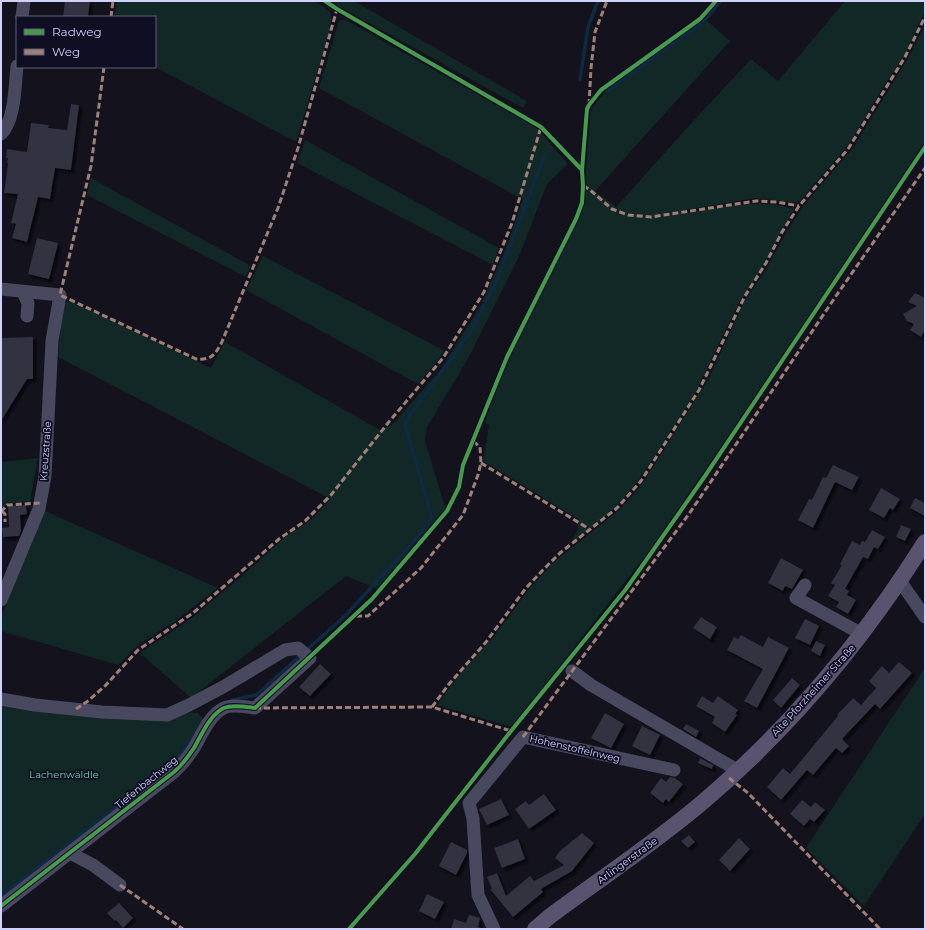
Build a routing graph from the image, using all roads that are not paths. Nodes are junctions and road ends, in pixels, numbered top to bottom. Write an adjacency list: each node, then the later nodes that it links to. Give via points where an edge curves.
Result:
1 (24, 1): 2 (street)
2 (22, 16)
3 (17, 68): 4 (street, via 11,117)
4 (1, 134)
5 (1, 289): 6 (street)
6 (23, 292): 7 (street, via 28,303); 11 (street, Kreuzstraße, via 60,295 52,341 42,444 45,476 39,509)
7 (28, 316)
8 (925, 542): 9 (main road, Alte Pforzheimer Straße)
9 (900, 581): 12 (street); 13 (main road, Alte Pforzheimer Straße)
10 (804, 585): 13 (street, via 796,598)
11 (1, 600)
12 (925, 617)
13 (862, 634): 17 (main road, Alte Pforzheimer Straße, via 808,699)
14 (572, 671): 17 (street, via 591,685)
15 (1, 699): 19 (street, Tiefenbachweg, via 95,711 167,715 223,687 285,650 298,648 310,658 255,708 231,706 219,712 204,730 188,757 174,772)
16 (674, 770): 22 (street, Hohenstoffelnweg, via 523,737 469,804 473,819 478,895)
17 (737, 770): 18 (main road, Alte Pforzheimer Straße)
18 (717, 789): 23 (main road, Arlingerstraße, via 686,816)
19 (70, 853): 20 (street, via 93,865); 21 (street, Tiefenbachweg)
20 (120, 885)
21 (1, 906)
22 (494, 929)
23 (535, 929)

